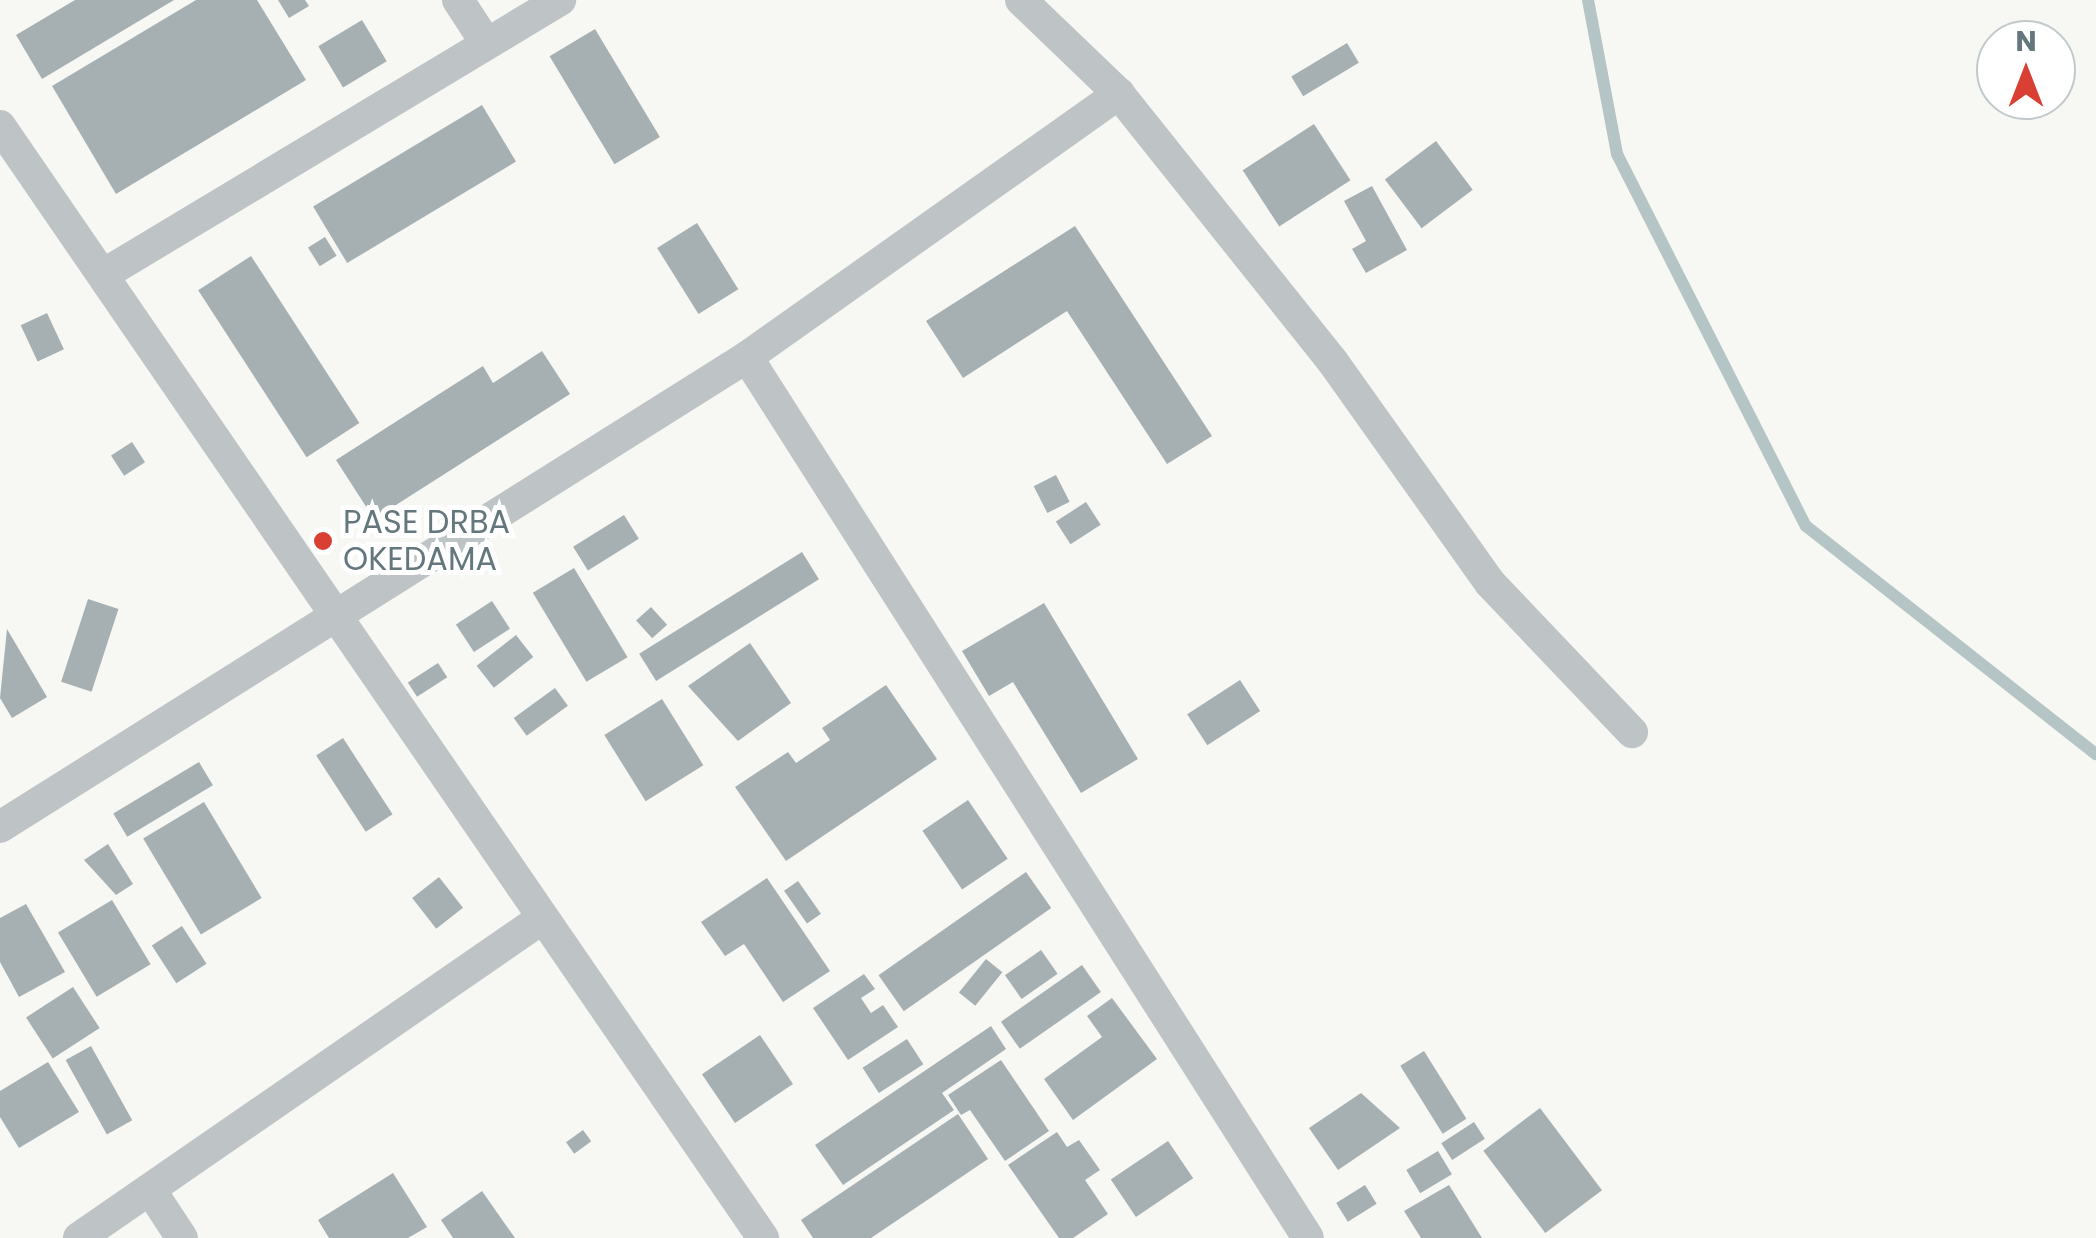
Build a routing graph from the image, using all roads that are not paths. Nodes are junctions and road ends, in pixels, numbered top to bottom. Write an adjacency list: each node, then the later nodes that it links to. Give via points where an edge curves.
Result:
1 (458, 0): 4 (street)
2 (560, 0): 4 (street)
3 (1021, 0): 5 (street)
4 (486, 42): 7 (street)
5 (1119, 94): 8 (street); 10 (street, via 1334,362 1490,582)
6 (0, 126): 7 (street)
7 (106, 274): 9 (street)
8 (747, 357): 9 (street); 17 (street)
9 (338, 614): 11 (street); 12 (street)
10 (1632, 732)
11 (0, 826)
12 (541, 919): 13 (street); 16 (street)
13 (150, 1192): 14 (street); 15 (street)
14 (79, 1238)
15 (182, 1238)
16 (763, 1238)
17 (1308, 1238)

